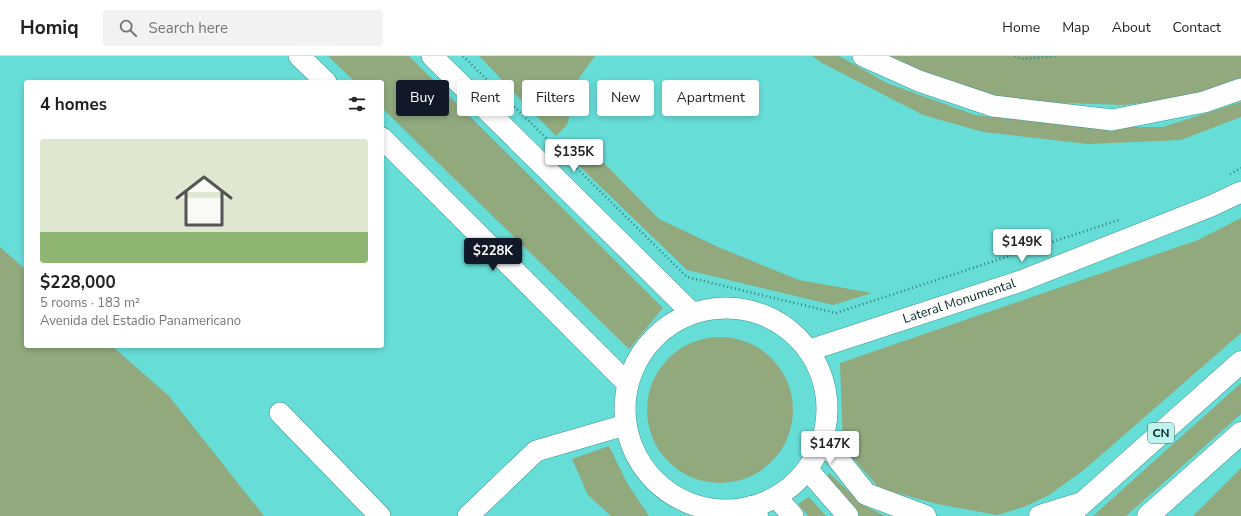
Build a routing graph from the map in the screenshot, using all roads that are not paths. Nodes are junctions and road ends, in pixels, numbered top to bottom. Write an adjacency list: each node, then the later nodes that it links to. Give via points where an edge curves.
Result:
1 (300, 56): 4 (street)
2 (863, 56): 5 (street, via 920,81 993,106 1112,120 1204,102)
3 (434, 57): 8 (street)
4 (324, 80)
5 (1241, 89)
6 (384, 140): 11 (street)
7 (1241, 192): 9 (street, Lateral Monumental, via 1021,281)
8 (692, 313): 9 (street, via 724,307 757,312 787,327); 11 (street, via 670,324 651,340 637,360)
9 (810, 350): 15 (street, via 823,378 827,401)
10 (1241, 362): 19 (highway, CN)
11 (627, 383): 13 (street)
12 (280, 413): 21 (street)
13 (625, 425): 20 (street, via 636,457 656,483 684,502 717,510); 22 (street, via 536,451)
14 (1241, 433): 27 (highway)
15 (823, 440): 17 (street); 25 (highway, via 866,494)
16 (1241, 449): 28 (highway)
17 (807, 469): 18 (street, via 793,485); 24 (street)
18 (776, 497): 20 (street); 23 (street)
19 (1075, 510): 26 (highway)
20 (754, 512)
21 (380, 516)
22 (468, 516)
23 (793, 516)
24 (848, 516)
25 (925, 516)
26 (1040, 516)
27 (1148, 516)
28 (1170, 516)

